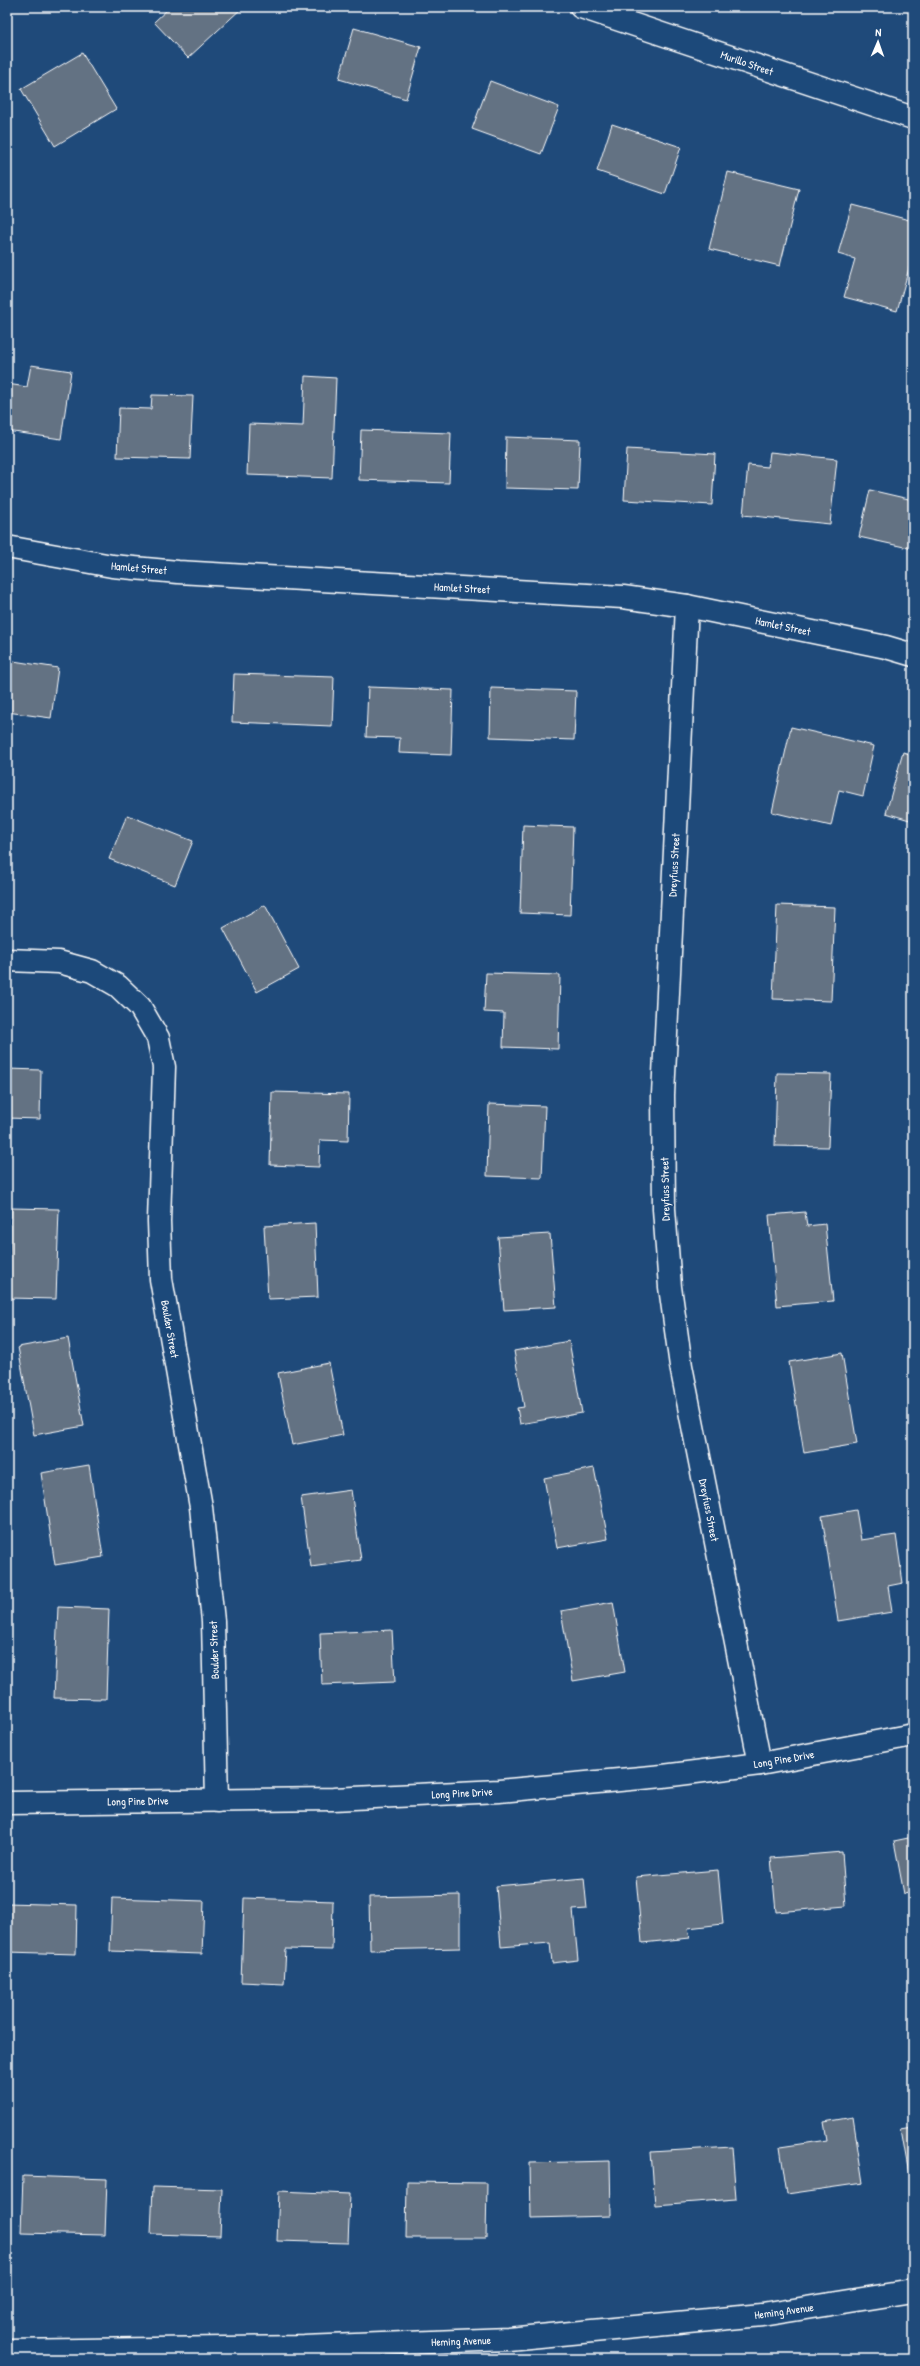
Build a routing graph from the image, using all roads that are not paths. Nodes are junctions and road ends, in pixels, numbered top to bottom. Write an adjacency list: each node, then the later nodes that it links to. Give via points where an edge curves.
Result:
1 (581, 7): 2 (street, Murillo Street)
2 (913, 118)
3 (7, 547): 4 (street, Hamlet Street, via 134,568 623,597)
4 (687, 606): 5 (street, Hamlet Street, via 886,647); 8 (street, Dreyfuss Street, via 664,1087 664,1209 670,1287 681,1366)
5 (913, 655)
6 (7, 960): 9 (street, Boulder Street, via 59,962 92,971 118,986 140,1007 158,1038 164,1067 159,1221 161,1279 201,1507 213,1622)
7 (913, 1734): 8 (street, Long Pine Drive)
8 (760, 1764): 9 (street, Long Pine Drive, via 499,1791 333,1799)
9 (217, 1800): 10 (street, Long Pine Drive)
10 (7, 1803)
11 (913, 2291): 12 (street, Heming Avenue, via 762,2315 508,2339 304,2347)
12 (7, 2351)

